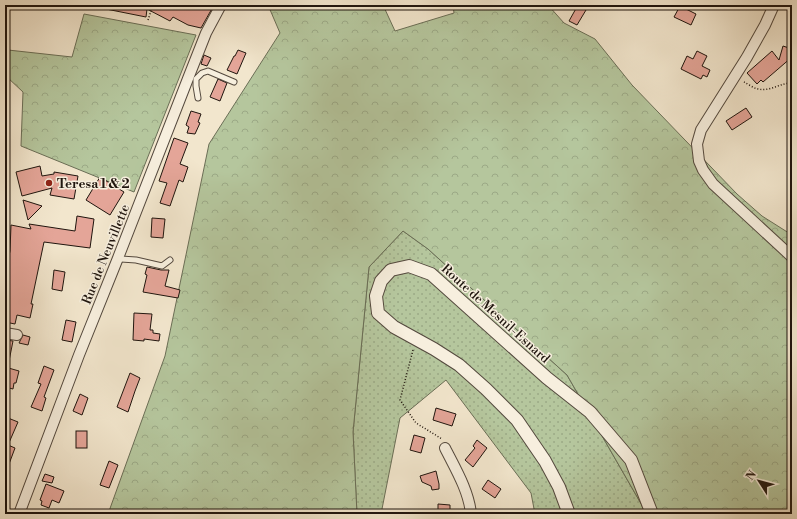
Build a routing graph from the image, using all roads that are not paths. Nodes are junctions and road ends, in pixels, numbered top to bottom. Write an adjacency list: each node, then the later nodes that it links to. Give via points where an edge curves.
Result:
1 (221, 5): 3 (street, Rue de Neuvillette, via 206,33)
2 (774, 5): 6 (street, via 765,25 701,130 698,144 699,161 713,184)
3 (192, 78): 4 (lane, via 208,71); 5 (lane); 7 (street, Rue de Neuvillette)
4 (234, 82)
5 (198, 98)
6 (792, 257)
7 (118, 258): 8 (lane, via 162,266); 12 (street, Rue de Neuvillette)
8 (170, 260)
9 (5, 333): 10 (street)
10 (17, 336)
11 (445, 448): 13 (street, via 461,478)
12 (19, 514)
13 (471, 514)
14 (569, 514): 15 (street, Route de Mesnil-Esnard, via 559,487 545,461 517,420 459,365 394,327 378,313 376,296 381,281 391,270 409,266 431,274 590,412 630,460)
15 (652, 514)

